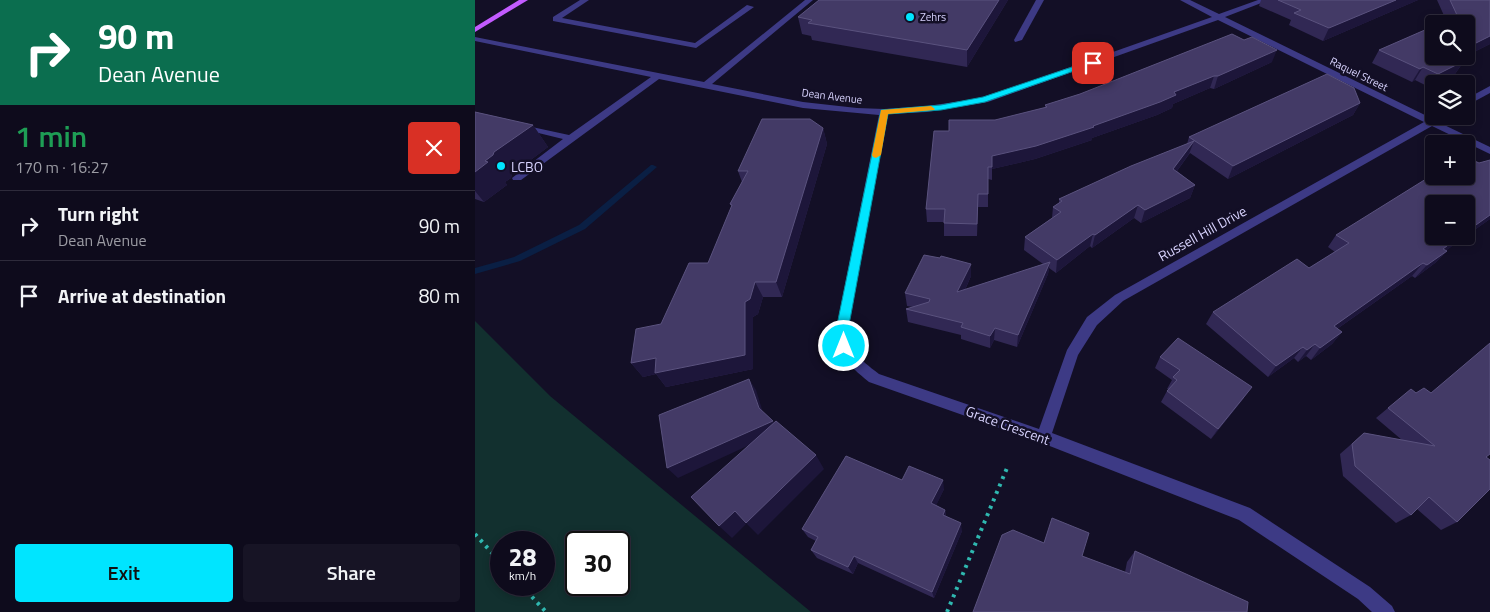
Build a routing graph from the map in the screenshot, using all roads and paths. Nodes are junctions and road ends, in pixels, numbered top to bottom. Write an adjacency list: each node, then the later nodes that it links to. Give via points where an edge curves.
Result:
1 (524, 0): 9 (main road)
2 (585, 0): 7 (street, via 555,19 696,46)
3 (809, 0): 13 (street)
4 (1040, 0): 11 (street)
5 (1184, 0): 8 (street, Raquel Street)
6 (1265, 0): 8 (street, Dean Avenue)
7 (750, 7)
8 (1218, 17): 16 (street, Dean Avenue, via 1009,93 955,106); 17 (street, Raquel Street)
9 (475, 30)
10 (475, 38): 12 (street, Dean Avenue)
11 (1018, 40)
12 (659, 75): 13 (street, Dean Avenue); 21 (street)
13 (706, 85): 16 (street, Dean Avenue, via 803,105)
14 (1490, 89): 15 (street)
15 (1475, 98)
16 (884, 112): 24 (street, Grace Crescent, via 843,325 844,346 855,363 874,378)
17 (1425, 113)
18 (513, 124): 21 (street)
19 (1426, 125): 24 (street, Russell Hill Drive, via 1119,298 1092,321 1072,354)
20 (1447, 125): 22 (street, Raquel Street)
21 (571, 138): 23 (street)
22 (1490, 151)
23 (517, 178)
24 (1043, 437): 31 (street, Grace Crescent, via 1245,514 1364,593)
25 (1007, 468): 30 (path)
26 (475, 534): 27 (path)
27 (490, 551)
28 (531, 596): 29 (path)
29 (546, 612)
30 (947, 612)
31 (1385, 612)

